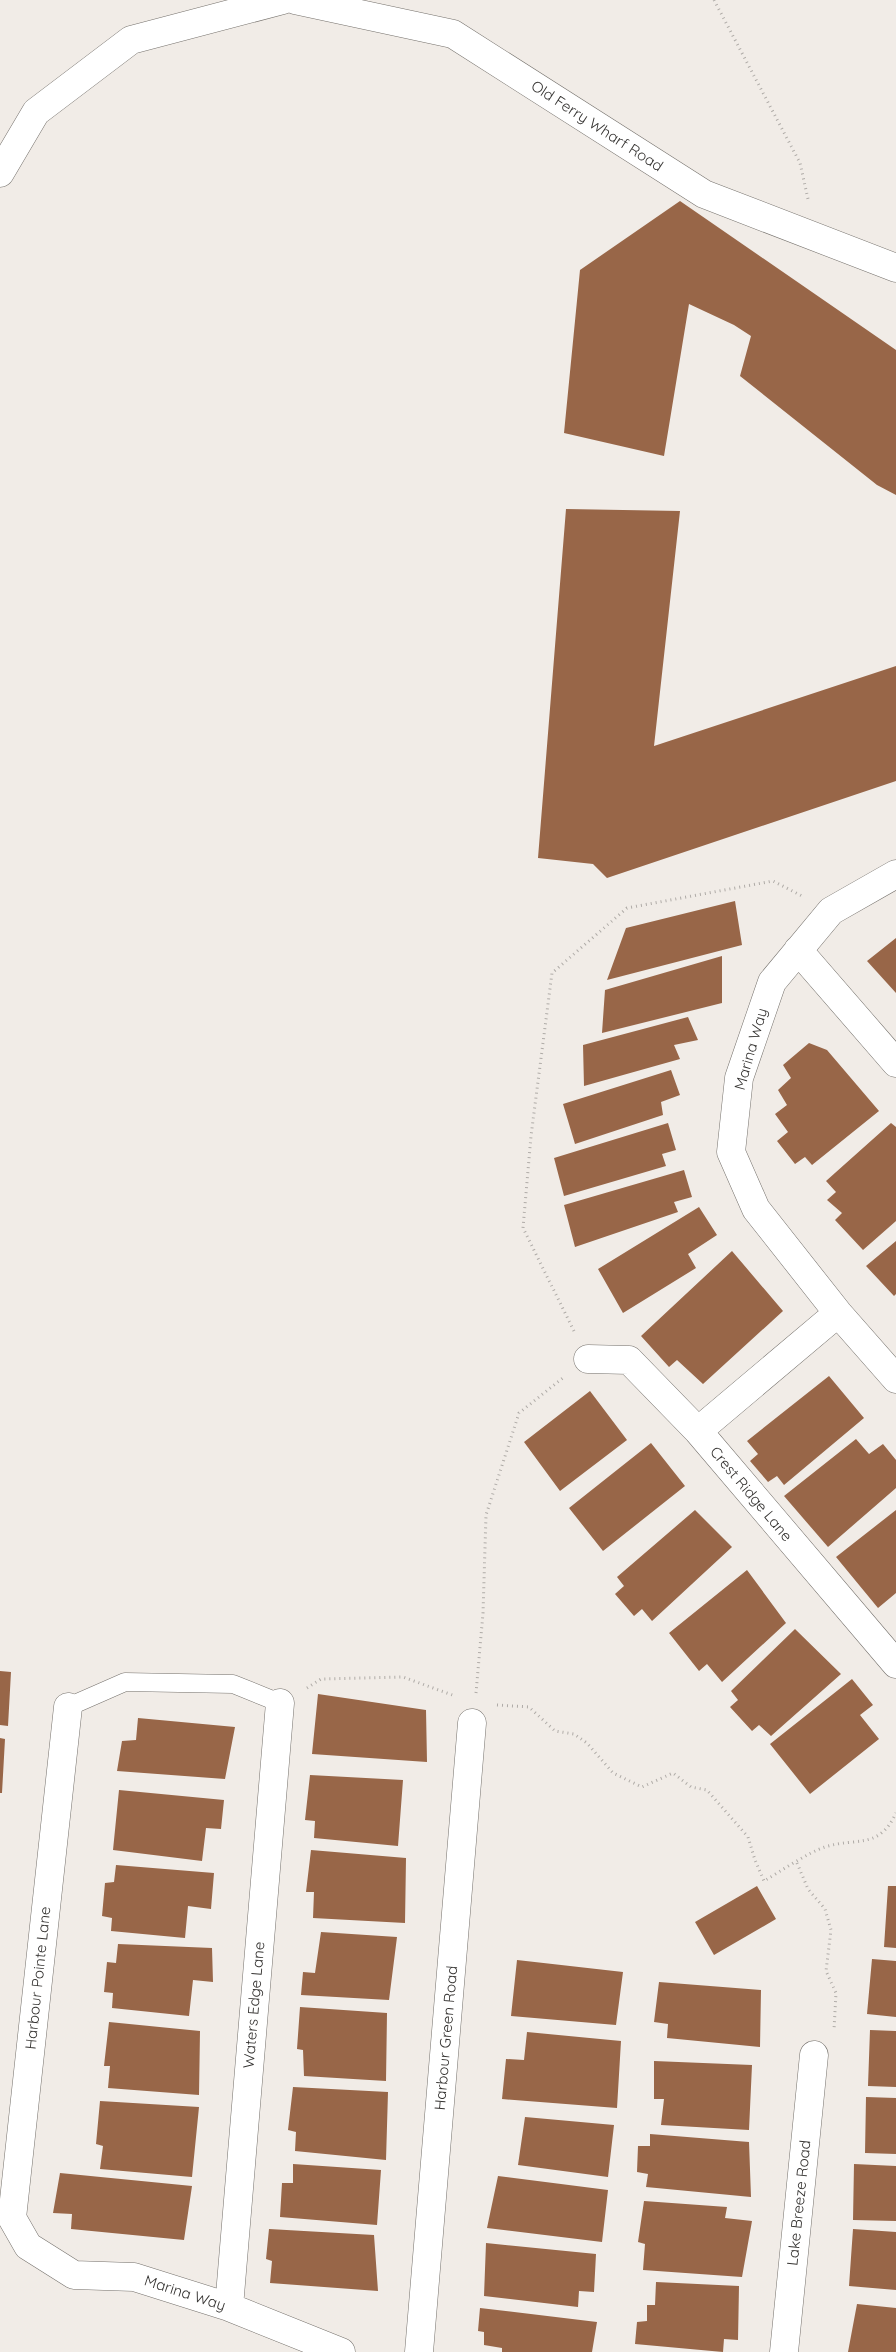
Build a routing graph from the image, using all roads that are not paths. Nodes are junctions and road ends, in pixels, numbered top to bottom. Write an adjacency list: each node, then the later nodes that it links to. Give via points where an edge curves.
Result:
1 (283, 0): 3 (street, via 131,40 36,112)
2 (295, 0): 4 (street, Old Ferry Wharf Road, via 453,34 704,194)
3 (0, 173)
4 (896, 268)
5 (896, 874): 6 (street, Marina Way, via 831,911)
6 (798, 950): 7 (street); 8 (street, Marina Way, via 772,982 739,1078 730,1152 756,1209)
7 (896, 1063)
8 (838, 1313): 10 (street, Marina Way); 11 (street)
9 (588, 1359): 11 (street, Crest Ridge Lane, via 629,1360)
10 (896, 1379)
11 (698, 1431): 12 (street, Crest Ridge Lane)
12 (896, 1664)
13 (280, 1703): 14 (lane, via 233,1684 125,1682); 18 (street, Waters Edge Lane)
14 (68, 1707): 17 (street, Harbour Pointe Lane, via 12,2218)
15 (473, 1713): 20 (street, Harbour Green Road)
16 (814, 2055): 21 (street, Lake Breeze Road)
17 (28, 2246): 18 (street, Marina Way, via 74,2274 134,2277)
18 (229, 2307): 19 (street, Marina Way)
19 (341, 2352)
20 (420, 2352)
21 (784, 2352)

